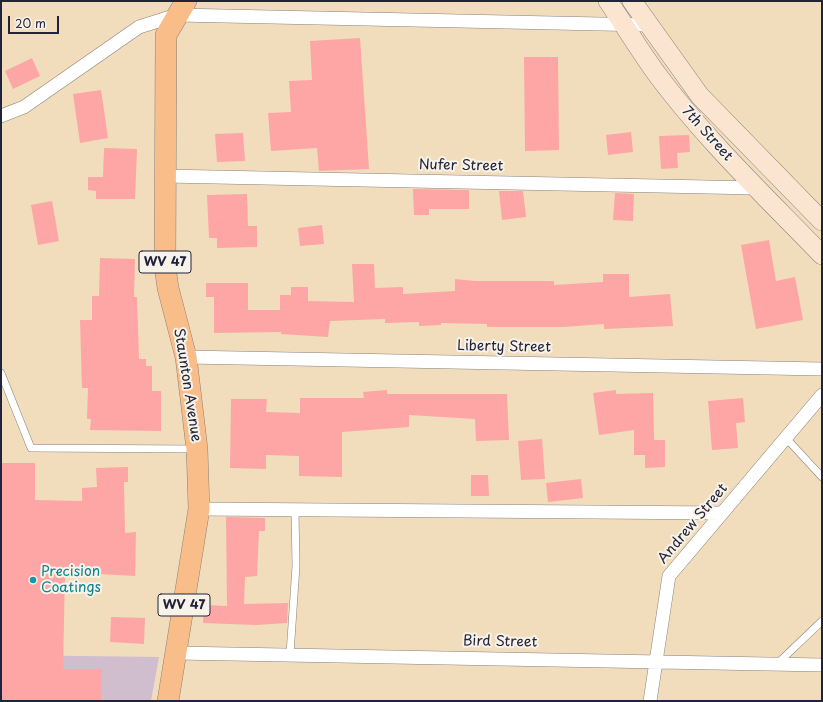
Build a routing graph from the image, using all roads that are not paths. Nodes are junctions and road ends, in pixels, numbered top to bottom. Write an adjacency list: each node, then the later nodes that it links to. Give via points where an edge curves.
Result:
1 (608, 1): 4 (main road, 7th Street)
2 (632, 1): 5 (main road, 7th Street)
3 (178, 6): 4 (street); 6 (street, via 139,27 24,107); 7 (main road, Staunton Avenue / WV 47, via 166,35)
4 (624, 25): 5 (street); 8 (main road, 7th Street, via 659,77 684,108)
5 (648, 25): 9 (main road, 7th Street, via 700,96)
6 (1, 116)
7 (165, 176): 8 (street, Nufer Street); 11 (main road, Staunton Avenue / WV 47, via 168,288)
8 (757, 188): 10 (main road, 7th Street)
9 (822, 221)
10 (822, 255)
11 (186, 356): 12 (street, Liberty Street); 16 (main road, Staunton Avenue / WV 47)
12 (822, 369)
13 (1, 373): 16 (lane, via 32,448)
14 (821, 399): 15 (street, Andrew Street)
15 (786, 438): 17 (lane); 20 (street, Andrew Street)
16 (197, 449): 18 (main road, Staunton Avenue / WV 47)
17 (822, 476)
18 (199, 509): 19 (street); 22 (main road, Staunton Avenue / WV 47)
19 (294, 510): 20 (street); 23 (lane, via 296,566)
20 (722, 513): 24 (street, Andrew Street, via 669,576)
21 (822, 620): 25 (lane)
22 (177, 652): 23 (street, Bird Street); 27 (main road, Staunton Avenue / WV 47)
23 (290, 654): 24 (street, Bird Street)
24 (657, 661): 25 (street, Bird Street); 28 (street, Andrew Street)
25 (777, 664): 26 (street, Bird Street)
26 (822, 665)
27 (168, 701)
28 (650, 701)

